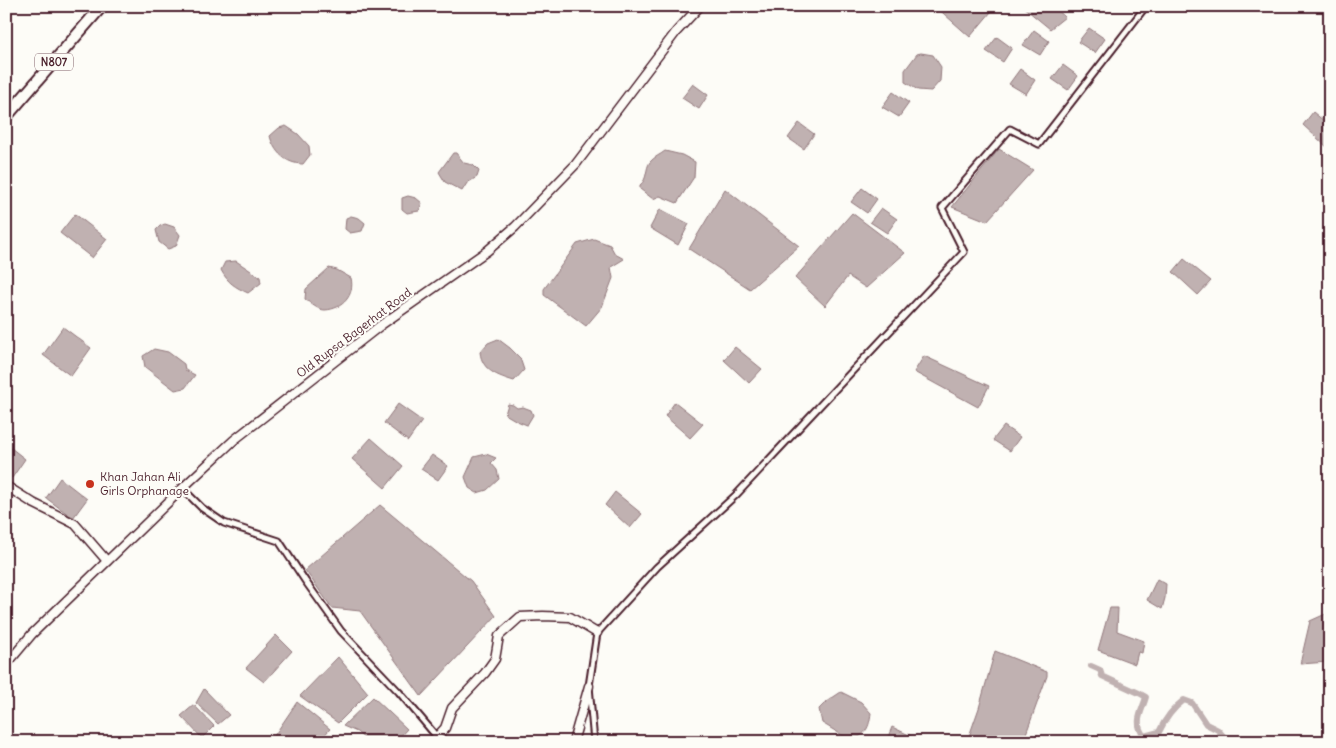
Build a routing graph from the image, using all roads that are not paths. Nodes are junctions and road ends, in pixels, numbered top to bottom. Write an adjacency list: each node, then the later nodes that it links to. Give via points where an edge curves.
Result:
1 (102, 6): 4 (highway, N807)
2 (700, 6): 6 (street, Old Rupsa Bagerhat Road, via 676,32 576,164 515,227 365,337 234,440)
3 (1146, 6): 8 (street, via 1039,144 1010,129 942,208 964,252 736,495 657,567)
4 (6, 117)
5 (6, 486): 7 (street, via 74,524)
6 (182, 488): 7 (street, Old Rupsa Bagerhat Road); 11 (street, via 202,508 224,523 279,542 341,631 399,692)
7 (108, 561): 9 (street, Old Rupsa Bagerhat Road, via 32,634)
8 (597, 632): 10 (street); 11 (street, via 570,617 520,617 499,636 495,659 452,708 444,728)
9 (6, 666)
10 (589, 686): 12 (street); 13 (street)
11 (435, 739)
12 (572, 742)
13 (594, 742)

